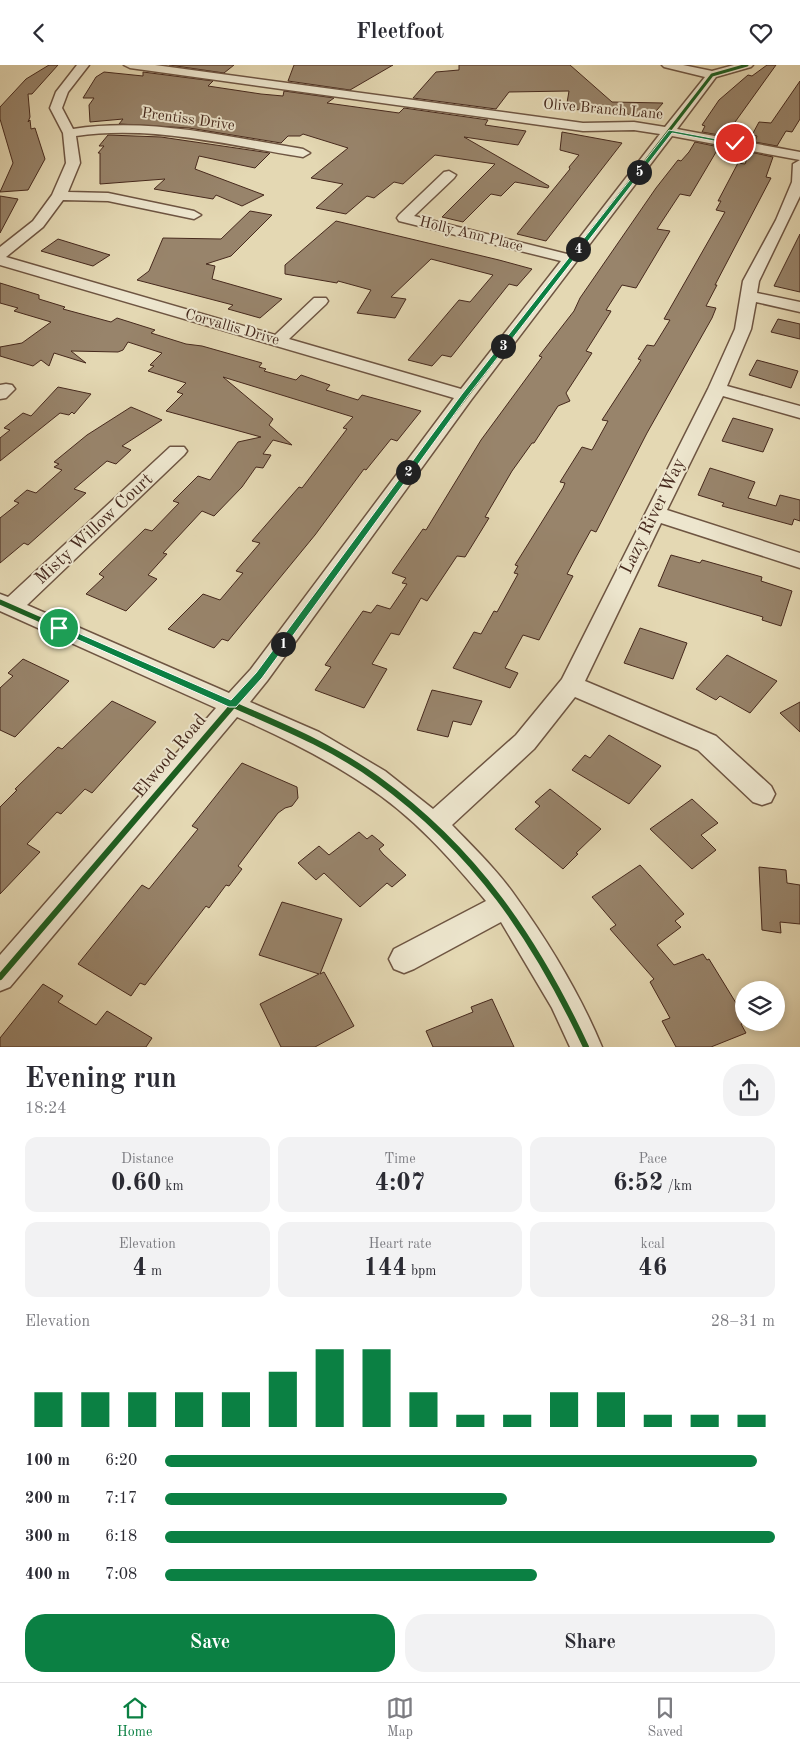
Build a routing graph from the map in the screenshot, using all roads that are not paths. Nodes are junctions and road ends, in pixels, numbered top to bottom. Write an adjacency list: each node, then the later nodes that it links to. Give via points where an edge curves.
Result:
1 (83, 65): 13 (street, via 62,92 56,108)
2 (130, 65): 7 (street, Olive Branch Lane)
3 (668, 65): 6 (street)
4 (746, 65): 6 (street)
5 (258, 71): 7 (street)
6 (712, 75): 12 (street, Elwood Road)
7 (247, 81): 9 (street, Olive Branch Lane)
8 (390, 88): 9 (street)
9 (380, 99): 11 (street, Olive Branch Lane)
10 (531, 108): 11 (street, Olive Branch Lane)
11 (522, 119): 12 (street, Olive Branch Lane, via 583,127 634,126)
12 (670, 131): 15 (street, Olive Branch Lane); 22 (street, Elwood Road)
13 (69, 133): 14 (street, Prentiss Drive, via 103,128 148,128); 18 (street, via 74,163)
14 (303, 153)
15 (800, 156)
16 (800, 164): 20 (street, Lazy River Way)
17 (449, 175): 22 (street, Holly Ann Place, via 404,218)
18 (58, 196): 19 (street, via 108,197); 21 (street, via 38,224)
19 (194, 215)
20 (792, 222): 24 (street, Lazy River Way, via 752,281)
21 (0, 254)
22 (570, 259): 29 (street, Elwood Road)
23 (0, 260): 27 (street, Corvallis Drive)
24 (750, 296): 26 (street); 28 (street, Lazy River Way, via 744,329)
25 (320, 301): 27 (street)
26 (800, 307)
27 (278, 341): 29 (street, Corvallis Drive)
28 (716, 389): 30 (street); 32 (street, Lazy River Way)
29 (465, 396): 36 (street, Elwood Road, via 259,675)
30 (800, 412)
31 (177, 451): 34 (street, Misty Willow Court)
32 (654, 513): 33 (street); 35 (street, Lazy River Way)
33 (800, 561)
34 (6, 605): 36 (street)
35 (571, 685): 37 (street, via 707,743); 38 (street, Lazy River Way, via 525,742)
36 (232, 704): 38 (street, via 310,739 376,777); 41 (street, Elwood Road)
37 (762, 794)
38 (434, 825): 39 (street)
39 (506, 905): 40 (street); 42 (street, via 563,997)
40 (404, 959)
41 (0, 977)
42 (586, 1047)

